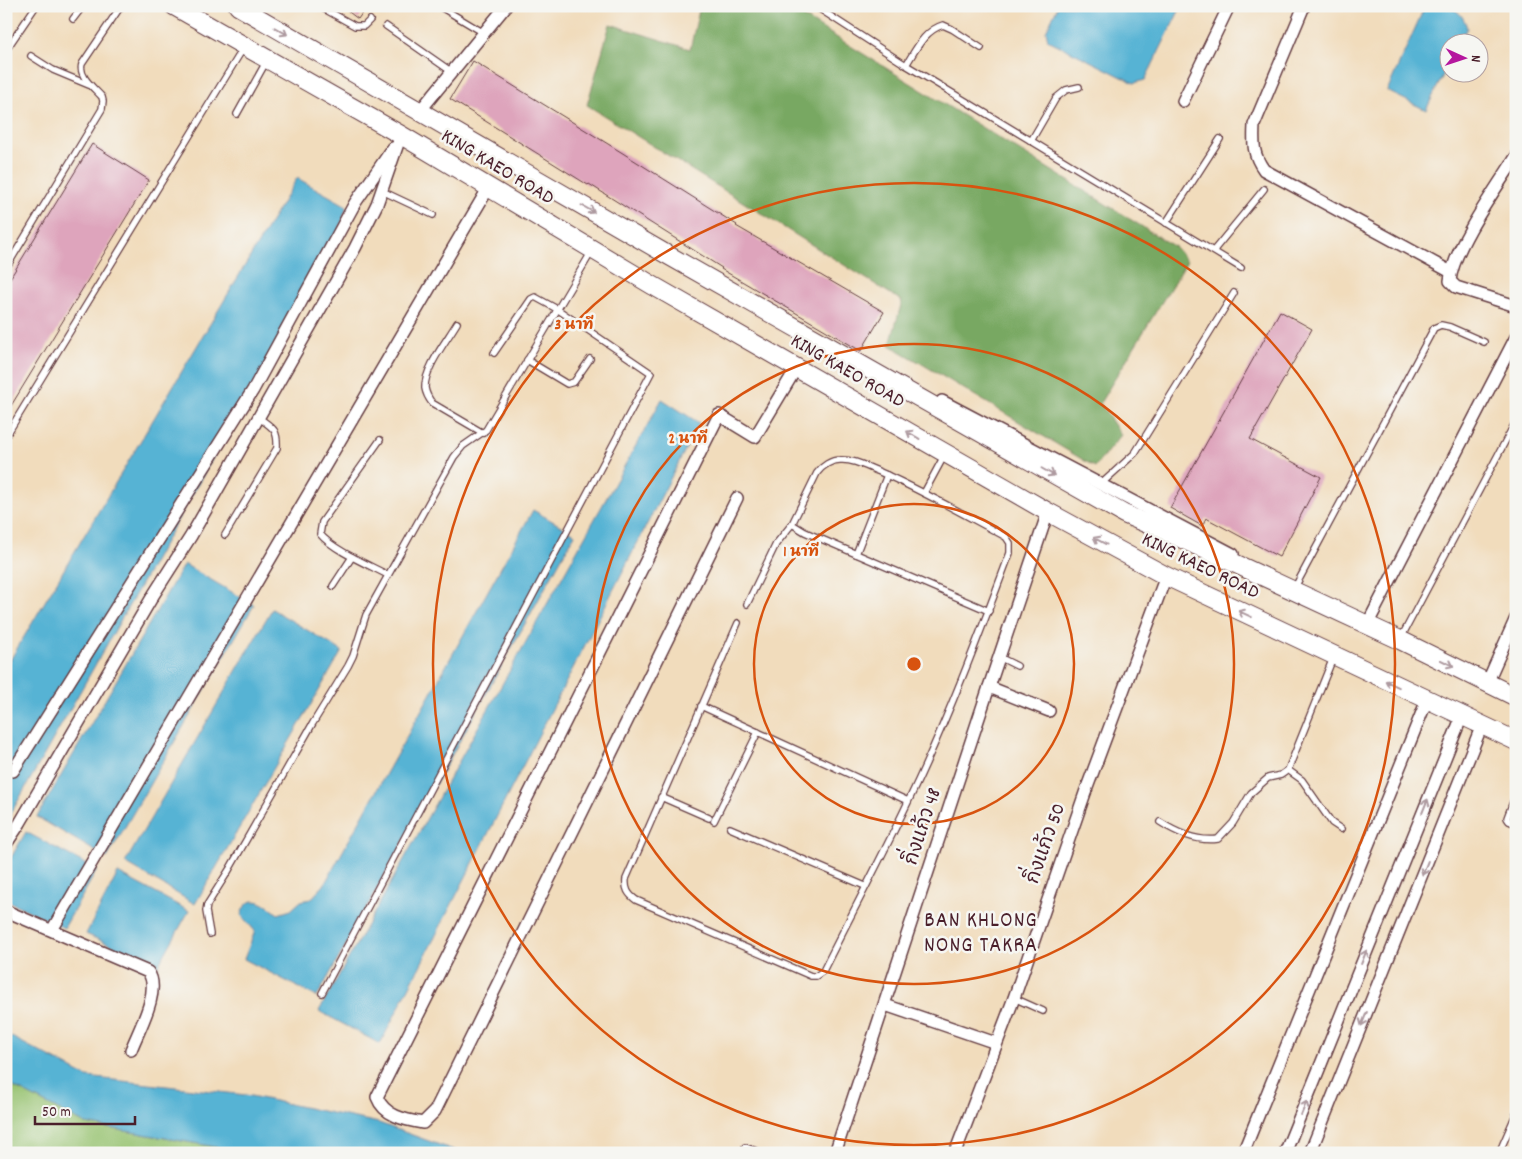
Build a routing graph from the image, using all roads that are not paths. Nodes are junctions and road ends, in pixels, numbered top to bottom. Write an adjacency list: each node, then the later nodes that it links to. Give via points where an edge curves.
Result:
1 (36, 6): 18 (lane)
2 (83, 6): 12 (lane)
3 (121, 6): 23 (lane, via 80,69)
4 (174, 6): 16 (main road, KING KAEO ROAD)
5 (238, 6): 26 (main road, KING KAEO ROAD, one-way to 26)
6 (319, 6): 13 (lane, via 356,26 364,26)
7 (439, 6): 15 (lane)
8 (506, 6): 15 (street)
9 (815, 6): 21 (lane)
10 (1229, 6): 25 (street)
11 (1304, 6): 41 (street, via 1254,125 1256,159 1264,170)
12 (73, 19)
13 (370, 20)
14 (386, 26): 22 (lane)
15 (484, 33): 22 (street)
16 (244, 47): 20 (main road, KING KAEO ROAD); 55 (lane)
17 (980, 48): 21 (lane, via 943,25 934,28 924,38)
18 (6, 50)
19 (31, 56): 23 (lane, via 53,70)
20 (267, 60): 27 (lane); 28 (main road, KING KAEO ROAD)
21 (906, 65): 30 (lane)
22 (452, 72): 26 (street)
23 (91, 85): 39 (lane, via 102,97 102,109)
24 (1079, 87): 30 (lane, via 1066,90 1056,98)
25 (1183, 101)
26 (419, 112): 59 (main road, KING KAEO ROAD, one-way to 59, via 692,269)
27 (237, 114)
28 (403, 132): 32 (main road, KING KAEO ROAD); 34 (street); 91 (street, via 355,203 253,390)
29 (1220, 139): 36 (lane)
30 (1031, 141): 36 (lane)
31 (1516, 157): 41 (street, via 1467,236)
32 (488, 187): 37 (main road, KING KAEO ROAD); 102 (street)
33 (1264, 189): 38 (lane)
34 (382, 192): 35 (lane); 52 (street, via 355,248)
35 (433, 214)
36 (1166, 223): 38 (lane)
37 (593, 249): 44 (lane); 51 (main road, KING KAEO ROAD)
38 (1214, 250): 40 (lane)
39 (6, 268)
40 (1241, 268)
41 (1451, 272): 43 (street, via 1450,281 1456,287)
42 (1234, 293): 59 (lane, via 1135,453)
43 (1516, 306)
44 (557, 309): 48 (lane, via 538,297 531,299); 50 (lane); 104 (lane, via 651,373)
45 (457, 323): 54 (lane, via 429,370 425,388 432,403)
46 (1516, 337): 75 (street)
47 (1484, 342): 70 (lane, via 1450,327 1441,325 1434,328)
48 (494, 353)
49 (590, 359): 50 (lane, via 574,382 566,384)
50 (527, 360): 54 (lane)
51 (797, 367): 57 (main road, KING KAEO ROAD, one-way to 51); 61 (street, via 755,437 719,415 377,1097 380,1105 400,1119 423,1123 436,1111)
52 (258, 417): 64 (lane, via 275,429 278,448); 99 (street, via 191,536)
53 (1516, 421): 76 (lane)
54 (483, 433): 67 (lane, via 463,446 454,457)
55 (6, 436)
56 (380, 440): 66 (lane, via 320,529 324,539)
57 (945, 454): 60 (lane); 62 (main road, KING KAEO ROAD)
58 (887, 475): 60 (lane); 63 (lane, via 857,462 837,460 821,467); 65 (lane)
59 (1095, 490): 70 (main road, KING KAEO ROAD, via 1124,514)
60 (924, 493): 72 (lane, via 1006,537 1010,544 1010,553)
61 (737, 498)
62 (1048, 512): 68 (main road, KING KAEO ROAD, one-way to 62); 78 (street, กิ่งแก้ว 48)
63 (792, 524): 65 (lane); 71 (lane, via 776,544)
64 (225, 535)
65 (856, 554): 72 (lane)
66 (352, 557): 67 (lane); 69 (lane)
67 (388, 575): 103 (lane, via 362,624 348,666 207,905)
68 (1166, 576): 77 (main road, KING KAEO ROAD, one-way to 68); 105 (street, กิ่งแก้ว 50, via 1085,793)
69 (333, 586)
70 (1295, 589): 75 (main road, KING KAEO ROAD)
71 (747, 604)
72 (988, 611): 94 (lane)
73 (1516, 618): 80 (street)
74 (738, 623): 84 (lane)
75 (1367, 625): 76 (main road, KING KAEO ROAD)
76 (1400, 640): 80 (main road, KING KAEO ROAD, one-way to 80)
77 (1334, 656): 83 (main road, KING KAEO ROAD, one-way to 77); 90 (lane)
78 (998, 657): 79 (lane); 81 (street, กิ่งแก้ว 48)
79 (1017, 666)
80 (1487, 683): 82 (main road, KING KAEO ROAD)
81 (988, 688): 85 (street); 106 (street, กิ่งแก้ว 48)
82 (1516, 697)
83 (1427, 700): 86 (main road, KING KAEO ROAD); 115 (street)
84 (701, 706): 88 (lane); 93 (lane)
85 (1049, 711)
86 (1462, 716): 87 (main road, KING KAEO ROAD); 116 (street, one-way to 86)
87 (1482, 725): 89 (main road, KING KAEO ROAD); 117 (street, one-way to 117)
88 (758, 732): 93 (lane, via 712,820); 94 (lane)
89 (1516, 740)
90 (1288, 770): 95 (lane, via 1268,778 1251,793 1233,823 1218,839 1199,839); 98 (lane, via 1302,780 1332,823)
91 (13, 771)
92 (1516, 794): 96 (lane, via 1507,818)
93 (661, 797): 100 (lane, via 626,879 627,893 636,900 816,976 824,971)
94 (908, 801): 100 (lane)
95 (1160, 822)
96 (1516, 824)
97 (730, 828): 100 (lane)
98 (1341, 829)
99 (6, 844)
100 (866, 886)
101 (6, 910): 102 (street)
102 (52, 930): 109 (street, via 148,972 152,977 152,996)
103 (210, 934)
104 (322, 993)
105 (1014, 998): 107 (lane); 108 (street, กิ่งแก้ว 50)
106 (885, 1005): 108 (street); 113 (street, กิ่งแก้ว 48)
107 (1043, 1011)
108 (996, 1043): 114 (street, กิ่งแก้ว 50)
109 (131, 1050)
110 (1516, 1114): 118 (lane)
111 (745, 1147): 112 (lane)
112 (762, 1153)
113 (835, 1153)
114 (956, 1153)
115 (1243, 1153)
116 (1285, 1153)
117 (1310, 1153)
118 (1499, 1153)

